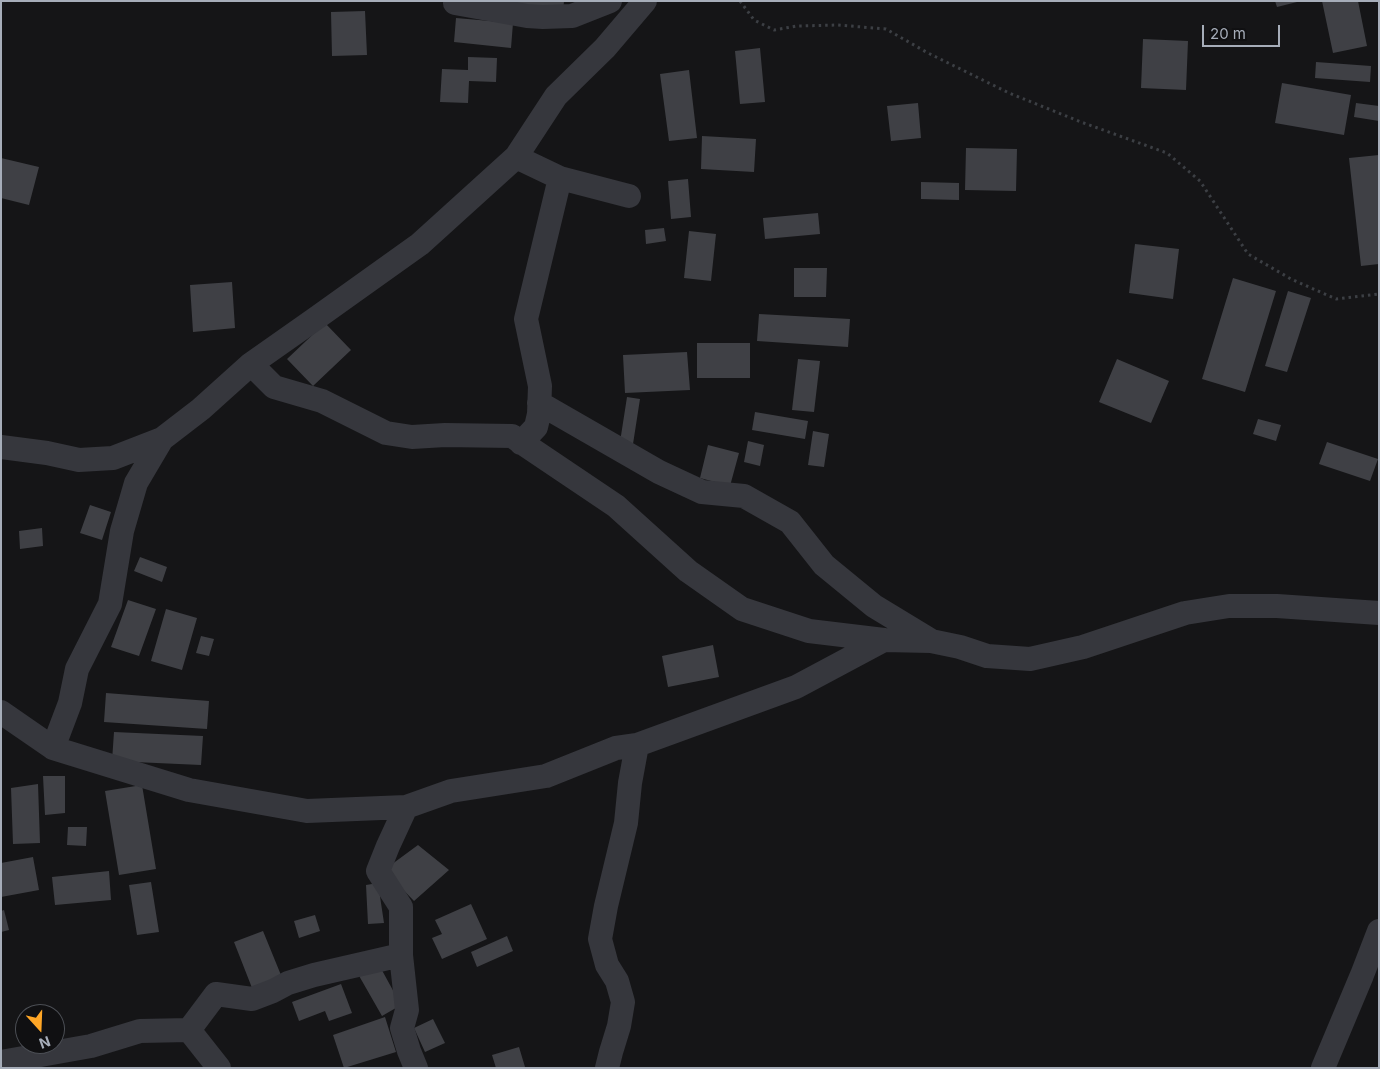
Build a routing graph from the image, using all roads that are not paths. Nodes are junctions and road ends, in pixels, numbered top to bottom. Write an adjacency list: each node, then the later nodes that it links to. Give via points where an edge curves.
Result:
1 (610, 1): 3 (street, via 572,16 543,17)
2 (645, 1): 4 (street, via 605,48 556,96)
3 (455, 3)
4 (516, 157): 5 (street); 7 (street, via 420,244)
5 (560, 178): 6 (street); 8 (street, via 526,319 540,386)
6 (629, 196)
7 (251, 364): 9 (street); 10 (street, via 274,387 322,401 386,433 412,437 512,436)
8 (539, 403): 10 (street, via 536,427); 14 (street, via 659,472 702,492 744,496 790,522 824,565 874,606)
9 (162, 439): 11 (street, via 113,458 79,460); 17 (street, via 136,484 122,531 110,604 77,669 70,702)
10 (521, 443): 13 (street, via 616,506 688,571 742,609 809,631)
11 (1, 447)
12 (1379, 613): 14 (street, via 1229,606 1185,613 1083,646 1030,659 987,656)
13 (884, 640): 14 (street); 16 (street, via 796,687)
14 (931, 641)
15 (1, 712): 17 (street)
16 (637, 745): 18 (street, via 616,748 546,776 452,791); 25 (street, via 626,824 600,939 623,1002)
17 (53, 748): 18 (street, via 189,790 307,812)
18 (406, 807): 20 (street, via 378,871 401,907)
19 (1379, 931): 26 (street)
20 (401, 955): 21 (street, via 314,975 252,999 216,994); 24 (street, via 407,1010 402,1028)
21 (189, 1030): 22 (street, via 140,1031 91,1046); 23 (street)
22 (1, 1062)
23 (219, 1068)
24 (416, 1068)
25 (608, 1068)
26 (1323, 1068)

